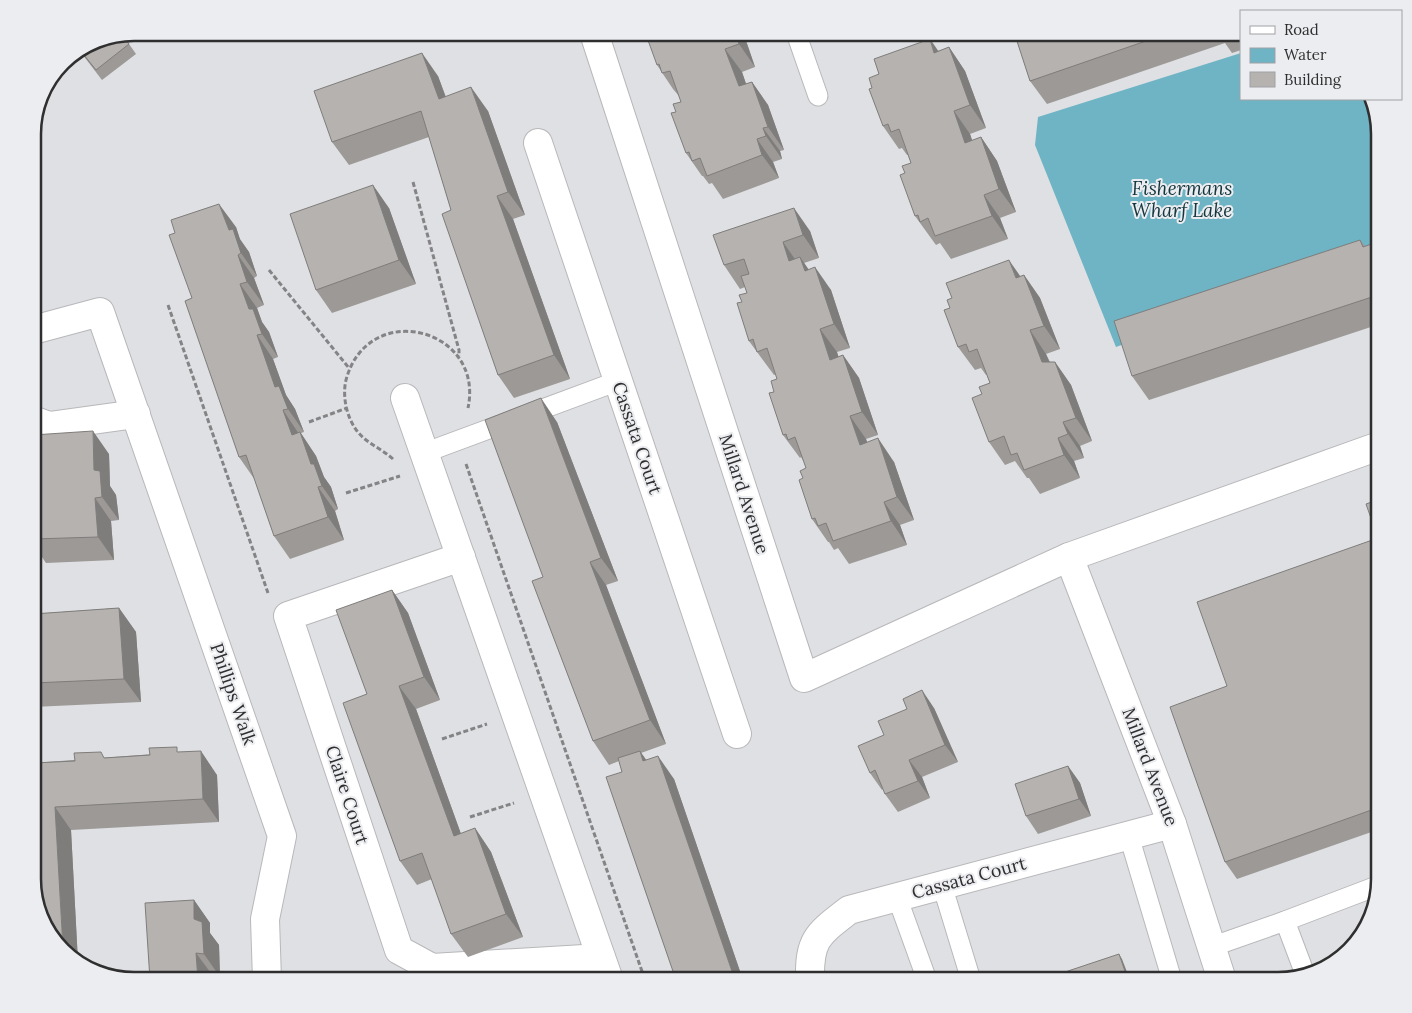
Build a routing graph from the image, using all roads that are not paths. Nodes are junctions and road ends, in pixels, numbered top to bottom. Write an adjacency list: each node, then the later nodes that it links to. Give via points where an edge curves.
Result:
1 (597, 41): 13 (street, Millard Avenue, via 804,678)
2 (799, 41): 3 (lane)
3 (818, 96)
4 (538, 143): 6 (street, Cassata Court)
5 (41, 328): 8 (street, Phillips Walk, via 100,312)
6 (618, 381): 11 (lane); 14 (street, Cassata Court)
7 (405, 398): 11 (street, Claire Court)
8 (136, 414): 9 (street, via 49,426); 24 (street, Phillips Walk, via 282,836 265,919)
9 (41, 423)
10 (1371, 449): 13 (street, Millard Avenue)
11 (424, 453): 12 (street, Claire Court)
12 (460, 557): 23 (street, Claire Court); 23 (street, Claire Court, via 288,616 399,950 432,968)
13 (1069, 557): 15 (street, Millard Avenue)
14 (737, 734)
15 (1172, 824): 16 (street, Cassata Court); 21 (street, Millard Avenue)
16 (1130, 836): 17 (street, Cassata Court); 28 (lane)
17 (942, 885): 19 (street, Cassata Court); 27 (lane)
18 (1370, 889): 20 (lane)
19 (897, 897): 25 (street, Cassata Court, via 849,910 819,933 811,952); 26 (lane)
20 (1285, 921): 21 (lane); 22 (lane)
21 (1211, 947): 29 (street, Millard Avenue)
22 (1303, 968)
23 (605, 969)
24 (267, 972)
25 (810, 972)
26 (924, 972)
27 (969, 972)
28 (1170, 972)
29 (1219, 972)

